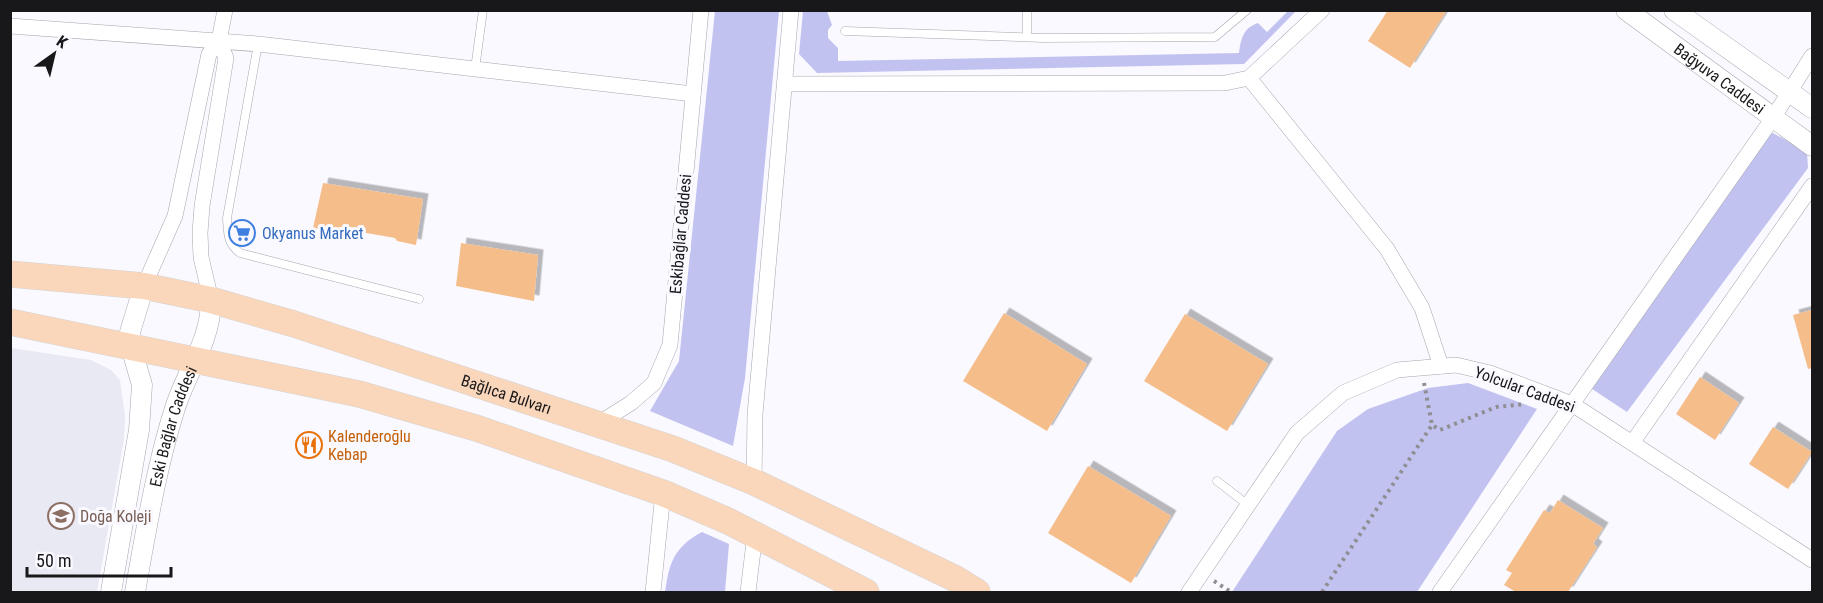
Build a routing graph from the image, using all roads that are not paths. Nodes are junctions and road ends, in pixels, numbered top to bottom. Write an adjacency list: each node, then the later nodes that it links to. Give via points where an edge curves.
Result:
1 (225, 10): 13 (street)
2 (483, 10): 16 (lane)
3 (701, 10): 20 (street, Eskibağlar Caddesi)
4 (791, 10): 18 (street)
5 (1027, 10): 12 (lane)
6 (1247, 10): 12 (lane, via 1215,37)
7 (1322, 10): 17 (street)
8 (1626, 10): 22 (street, Bağyuva Caddesi)
9 (1674, 10): 19 (street, Bağyuva Caddesi)
10 (10, 26): 13 (street)
11 (845, 31): 12 (lane)
12 (1027, 37)
13 (219, 41): 14 (street); 26 (street, via 208,54 175,216); 28 (street, via 226,58 200,233)
14 (258, 44): 16 (street); 27 (lane, via 228,218 232,247 240,253)
15 (1812, 56): 19 (street)
16 (475, 69): 20 (street)
17 (1249, 78): 18 (street, via 1225,83); 32 (street, via 1387,249 1422,308)
18 (785, 84): 37 (street, via 755,414)
19 (1790, 91): 21 (street, Bağyuva Caddesi); 22 (street)
20 (693, 94): 34 (street, Eskibağlar Caddesi, via 670,345 654,383 631,403)
21 (1812, 108)
22 (1773, 118): 23 (street, Bağyuva Caddesi); 33 (street)
23 (1812, 146)
24 (1812, 186): 35 (street)
25 (10, 274): 26 (main road, Bağlıca Bulvarı)
26 (144, 286): 28 (main road, Bağlıca Bulvarı); 30 (street, via 132,319)
27 (419, 299)
28 (211, 300): 31 (street, Eski Bağlar Caddesi, via 211,318); 34 (main road, Bağlıca Bulvarı)
29 (10, 322): 30 (main road)
30 (131, 347): 31 (main road); 42 (street, via 142,385 142,401)
31 (197, 360): 38 (main road, via 359,394 476,428); 43 (street, Eski Bağlar Caddesi, via 167,434)
32 (1441, 366): 33 (street, Yolcular Caddesi, via 1456,365 1490,373); 39 (street, Yolcular Caddesi, via 1397,370 1343,393 1298,433)
33 (1572, 404): 35 (street, Yolcular Caddesi); 49 (street)
34 (596, 424): 37 (main road, Bağlıca Bulvarı, via 673,449)
35 (1632, 443): 41 (street, Yolcular Caddesi)
36 (1217, 481): 39 (lane)
37 (754, 482): 47 (main road, Bağlıca Bulvarı)
38 (663, 493): 40 (main road); 44 (street)
39 (1248, 505): 48 (street, Yolcular Caddesi)
40 (754, 534): 45 (street); 46 (main road)
41 (1812, 560)
42 (111, 592)
43 (135, 592)
44 (652, 592)
45 (748, 592)
46 (866, 592)
47 (977, 592)
48 (1189, 592)
49 (1440, 592)

